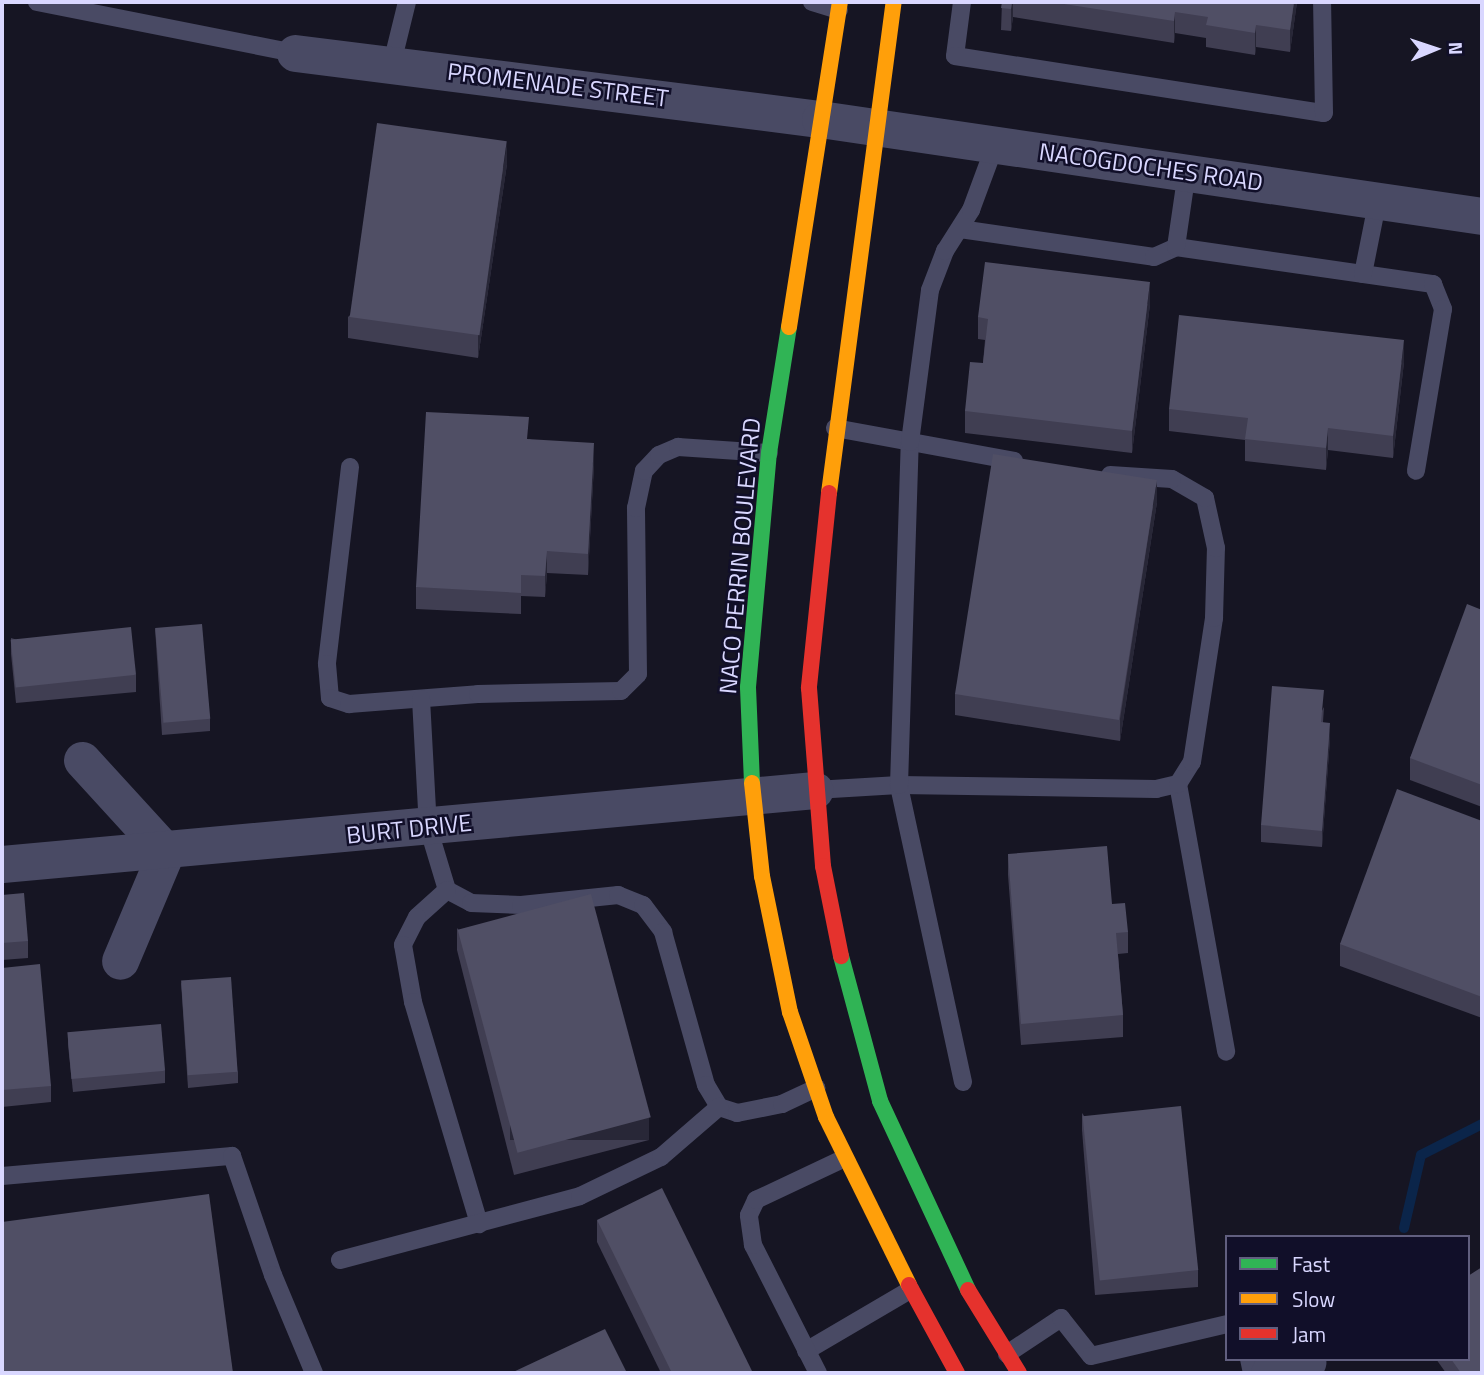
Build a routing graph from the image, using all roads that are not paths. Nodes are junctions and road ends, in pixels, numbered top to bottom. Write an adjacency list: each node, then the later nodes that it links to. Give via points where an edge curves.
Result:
1 (37, 2): 8 (lane)
2 (407, 2): 9 (lane)
3 (812, 2): 7 (lane)
4 (894, 2): 11 (main road)
5 (962, 2): 6 (lane, via 955,56 1324,113)
6 (1322, 2)
7 (839, 6): 10 (main road, NACO PERRIN BOULEVARD)
8 (295, 53): 9 (street, PROMENADE STREET)
9 (392, 63): 10 (street, PROMENADE STREET)
10 (820, 119): 11 (street, NACOGDOCHES ROAD); 21 (main road, NACO PERRIN BOULEVARD)
11 (880, 129): 12 (street, NACOGDOCHES ROAD); 19 (main road)
12 (995, 145): 13 (street, NACOGDOCHES ROAD); 16 (lane)
13 (1187, 172): 14 (street, NACOGDOCHES ROAD); 17 (lane)
14 (1378, 199): 15 (street, NACOGDOCHES ROAD); 18 (lane)
15 (1482, 216)
16 (960, 229): 17 (lane, via 1154,257); 20 (lane, via 945,251 930,290)
17 (1176, 247): 18 (lane)
18 (1363, 274): 24 (lane, via 1433,284 1443,309)
19 (834, 427): 20 (lane); 30 (main road, via 809,688)
20 (910, 442): 22 (lane); 29 (lane)
21 (769, 453): 26 (lane, via 678,447 659,455 644,471 636,508 638,674 621,691); 31 (main road, NACO PERRIN BOULEVARD, via 748,687)
22 (1028, 463)
23 (350, 467): 26 (lane, via 327,664 330,698 349,704)
24 (1416, 471)
25 (1093, 474): 28 (lane, via 1172,479 1205,498 1216,548 1214,618 1192,762)
26 (421, 699): 32 (lane)
27 (82, 760): 33 (street)
28 (1178, 784): 29 (lane, via 1156,789); 37 (lane)
29 (899, 785): 30 (lane); 38 (lane)
30 (815, 790): 31 (street, BURT DRIVE); 48 (main road, via 823,866 849,995 880,1101 972,1298)
31 (753, 795): 32 (street, BURT DRIVE); 39 (main road, NACO PERRIN BOULEVARD, via 762,876 790,1012)
32 (428, 827): 33 (street, BURT DRIVE); 35 (lane)
33 (166, 852): 34 (street, BURT DRIVE); 36 (street)
34 (2, 864)
35 (447, 890): 40 (lane, via 471,903 521,905 618,895 643,905 663,932 706,1085); 43 (lane, via 417,917 403,945 413,1002)
36 (120, 961)
37 (1226, 1052)
38 (963, 1082)
39 (816, 1088): 40 (lane, via 782,1104 737,1112); 41 (main road, NACO PERRIN BOULEVARD)
40 (719, 1107): 43 (lane, via 661,1157 580,1196)
41 (845, 1158): 45 (main road, NACO PERRIN BOULEVARD); 47 (lane, via 756,1200 749,1215 753,1245)
42 (2, 1176): 50 (lane, via 232,1156 273,1275)
43 (479, 1224): 44 (lane)
44 (340, 1261)
45 (910, 1290): 47 (lane); 52 (main road, NACO PERRIN BOULEVARD)
46 (1225, 1324): 48 (lane, via 1091,1356 1061,1318)
47 (806, 1351): 51 (lane)
48 (1007, 1354): 53 (main road)
49 (1307, 1362): 54 (street)
50 (314, 1373)
51 (818, 1373)
52 (957, 1373)
53 (1019, 1373)
54 (1269, 1373)

